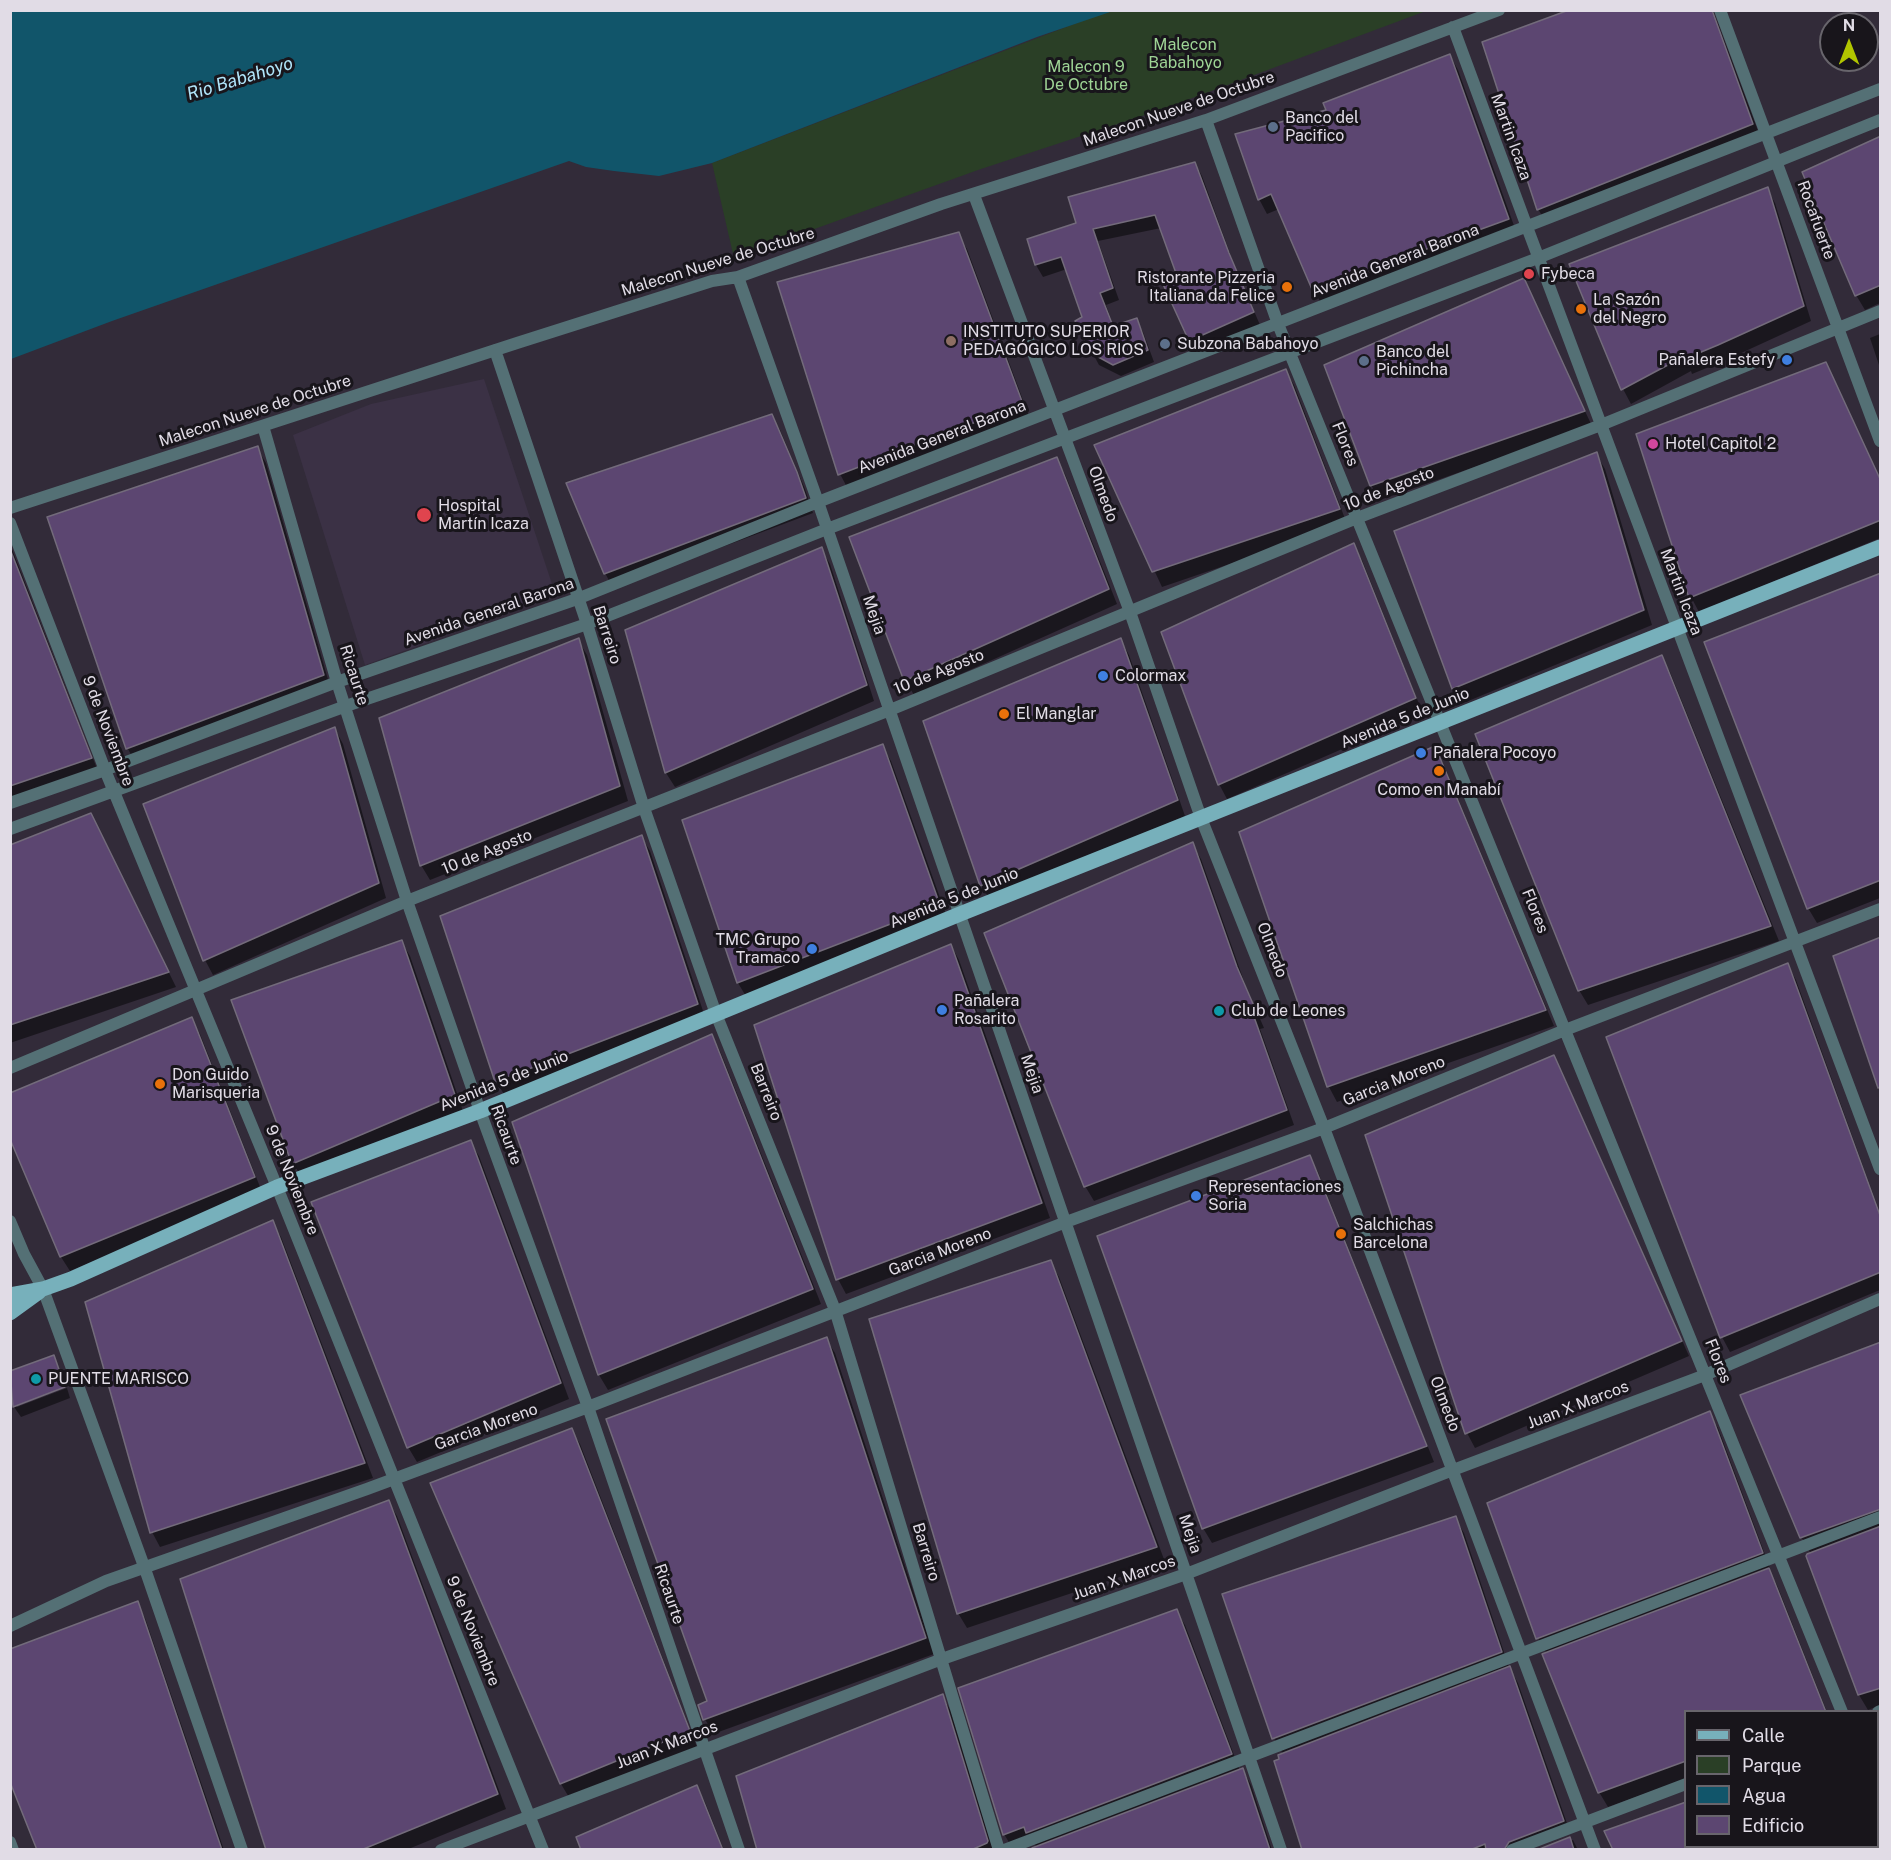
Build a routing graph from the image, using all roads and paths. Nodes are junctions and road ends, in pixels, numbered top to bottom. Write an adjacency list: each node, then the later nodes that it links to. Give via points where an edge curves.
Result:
1 (1499, 10): 3 (street, Malecon Nueve de Octubre)
2 (1720, 10): 7 (street, Rocafuerte)
3 (1454, 27): 5 (street, Malecon Nueve de Octubre); 10 (street, Martin Icaza)
4 (1881, 89): 7 (street, Avenida General Barona)
5 (1206, 120): 9 (street, Malecon Nueve de Octubre); 14 (street, Flores)
6 (1881, 120): 8 (street)
7 (1766, 134): 8 (street, Rocafuerte); 10 (street, Avenida General Barona)
8 (1777, 163): 11 (street); 15 (street, Rocafuerte)
9 (974, 195): 12 (street, Malecon Nueve de Octubre); 18 (street, Olmedo)
10 (1527, 227): 11 (street, Martin Icaza); 14 (street, Avenida General Barona)
11 (1538, 258): 17 (street); 19 (street, Martin Icaza)
12 (738, 277): 16 (street, Malecon Nueve de Octubre, via 712,281); 23 (street, Mejia)
13 (1881, 311): 15 (street, 10 de Agosto)
14 (1278, 324): 17 (street, Flores); 18 (street, Avenida General Barona)
15 (1839, 328): 19 (street, 10 de Agosto); 22 (street, Rocafuerte)
16 (495, 350): 20 (street, Malecon Nueve de Octubre); 29 (street, Barreiro)
17 (1290, 353): 21 (street); 25 (street, Flores)
18 (1054, 411): 21 (street, Olmedo); 23 (street, Avenida General Barona)
19 (1601, 425): 25 (street, 10 de Agosto); 32 (street, Martin Icaza)
20 (263, 426): 24 (street, Malecon Nueve de Octubre); 33 (street, Ricaurte)
21 (1065, 438): 27 (street); 30 (street, Olmedo)
22 (1881, 441)
23 (818, 502): 27 (street, Mejia); 29 (street, Avenida General Barona)
24 (10, 508)
25 (1357, 518): 30 (street, 10 de Agosto); 36 (street, Flores)
26 (10, 524): 37 (street, 9 de Noviembre)
27 (827, 529): 31 (street); 35 (street, Mejia)
28 (1881, 548): 32 (main road, Avenida 5 de Junio)
29 (577, 599): 31 (street, Barreiro); 33 (street, Avenida General Barona)
30 (1130, 612): 35 (street, 10 de Agosto); 41 (street, Olmedo)
31 (587, 624): 34 (street); 40 (street, Barreiro)
32 (1677, 629): 36 (main road, Avenida 5 de Junio); 46 (street, Martin Icaza)
33 (338, 682): 34 (street, Ricaurte); 37 (street, Avenida General Barona)
34 (346, 706): 38 (street); 43 (street, Ricaurte)
35 (890, 710): 40 (street, 10 de Agosto); 45 (street, Mejia)
36 (1440, 723): 41 (main road, Avenida 5 de Junio); 49 (street, Flores)
37 (105, 770): 38 (street, 9 de Noviembre); 39 (street, Avenida General Barona)
38 (114, 792): 42 (street); 47 (street, 9 de Noviembre)
39 (10, 803)
40 (645, 808): 43 (street, 10 de Agosto); 48 (street, Barreiro)
41 (1201, 818): 45 (main road, Avenida 5 de Junio); 52 (street, Olmedo)
42 (10, 829)
43 (407, 901): 47 (street, 10 de Agosto); 51 (street, Ricaurte)
44 (1881, 909): 46 (street, Garcia Moreno)
45 (960, 914): 48 (main road, Avenida 5 de Junio); 56 (street, Mejia)
46 (1795, 941): 49 (street, Garcia Moreno); 53 (street, Martin Icaza)
47 (196, 988): 50 (street, 10 de Agosto); 54 (street, 9 de Noviembre)
48 (716, 1014): 51 (main road, Avenida 5 de Junio); 60 (street, Barreiro)
49 (1565, 1030): 52 (street, Garcia Moreno); 62 (street, Flores)
50 (10, 1068)
51 (480, 1111): 54 (main road, Avenida 5 de Junio); 63 (street, Ricaurte)
52 (1324, 1128): 56 (street, Garcia Moreno); 64 (street, Olmedo)
53 (1881, 1169)
54 (277, 1187): 57 (main road, Avenida 5 de Junio); 65 (street, 9 de Noviembre)
55 (10, 1221): 57 (street)
56 (1065, 1222): 60 (street, Garcia Moreno); 69 (street, Mejia)
57 (43, 1289): 58 (main road, Avenida 5 de Junio); 61 (main road, Avenida 5 de Junio); 68 (street)
58 (10, 1295)
59 (1881, 1299): 62 (street, Juan X Marcos)
60 (834, 1310): 63 (street, Garcia Moreno); 72 (street, Barreiro)
61 (10, 1313)
62 (1705, 1375): 64 (street, Juan X Marcos); 67 (street, Flores)
63 (588, 1407): 65 (street, Garcia Moreno); 74 (street, Ricaurte)
64 (1452, 1470): 69 (street, Juan X Marcos); 71 (street, Olmedo)
65 (394, 1479): 68 (street, Garcia Moreno); 77 (street, 9 de Noviembre)
66 (1881, 1517): 67 (street)
67 (1778, 1554): 71 (street); 73 (street, Flores)
68 (145, 1569): 70 (street, Garcia Moreno, via 106,1581); 81 (street)
69 (1186, 1574): 72 (street, Juan X Marcos); 75 (street, Mejia)
70 (10, 1626)
71 (1521, 1652): 75 (street); 78 (street, Olmedo)
72 (942, 1659): 74 (street, Juan X Marcos); 85 (street, Barreiro)
73 (1841, 1710)
74 (704, 1749): 77 (street, Juan X Marcos); 84 (street, Ricaurte)
75 (1249, 1756): 85 (street); 86 (street, Mejia)
76 (1684, 1785): 78 (street)
77 (530, 1817): 82 (street, Juan X Marcos); 83 (street, 9 de Noviembre)
78 (1585, 1822): 87 (street); 88 (street, Olmedo)
79 (10, 1842): 80 (street)
80 (14, 1850)
81 (243, 1850)
82 (441, 1850)
83 (543, 1850)
84 (739, 1850)
85 (1002, 1850)
86 (1281, 1850)
87 (1512, 1850)
88 (1595, 1850)

